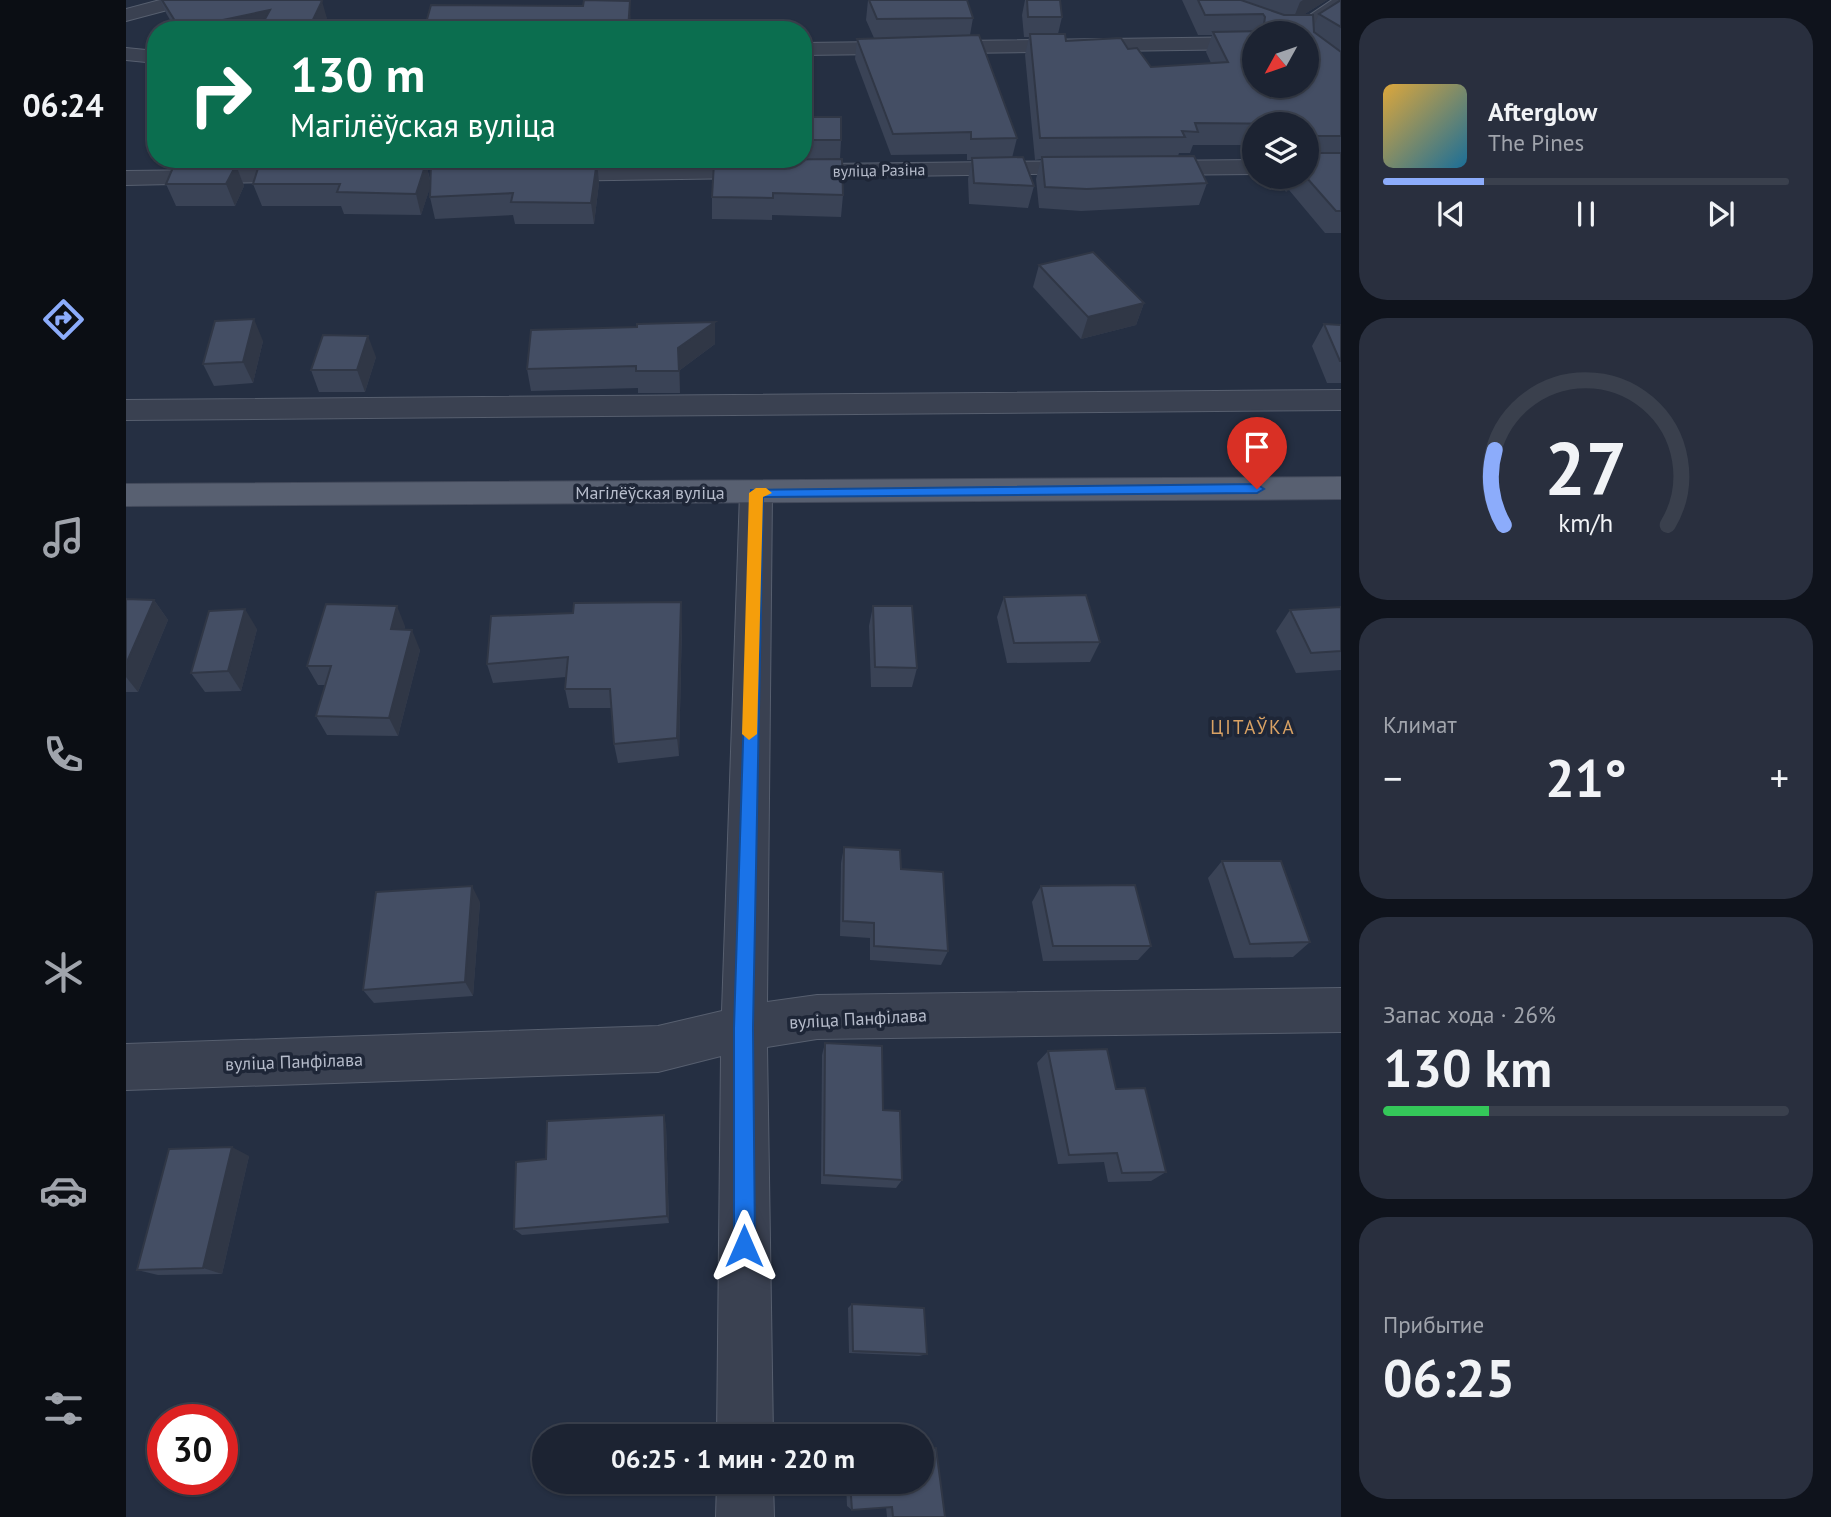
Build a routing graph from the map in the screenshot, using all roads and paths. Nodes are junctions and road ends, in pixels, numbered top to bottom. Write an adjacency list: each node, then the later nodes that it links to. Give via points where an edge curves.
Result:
1 (183, 0): 3 (street)
2 (1341, 3): 4 (street)
3 (126, 15)
4 (1320, 21)
5 (1242, 43): 6 (street)
6 (812, 49)
7 (126, 54): 8 (street)
8 (147, 56)
9 (1242, 167): 10 (street, вуліца Разіна)
10 (516, 174)
11 (335, 176): 12 (street)
12 (126, 178)
13 (1341, 400): 14 (street)
14 (126, 410)
15 (1341, 488): 16 (main road, Магілёўская вуліца)
16 (756, 493): 17 (main road, Магілёўская вуліца); 19 (street)
17 (126, 495)
18 (1341, 1010): 19 (street, вуліца Панфілава, via 817,1017)
19 (744, 1028): 20 (street, вуліца Панфілава, via 658,1049); 21 (street)
20 (126, 1068)
21 (745, 1424)
22 (745, 1494): 23 (street)
23 (746, 1517)

